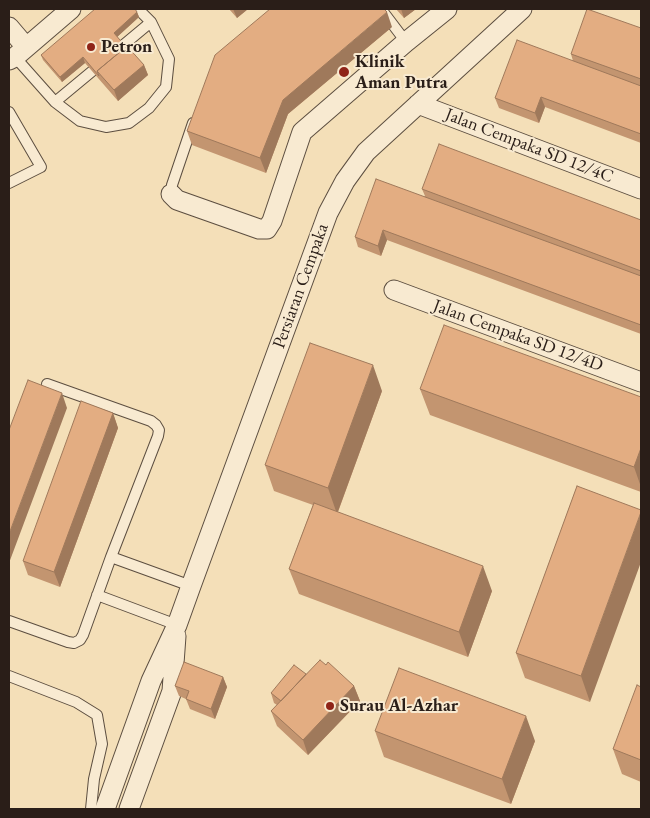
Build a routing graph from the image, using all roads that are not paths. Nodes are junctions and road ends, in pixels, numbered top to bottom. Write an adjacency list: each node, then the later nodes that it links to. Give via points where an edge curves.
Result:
1 (71, 9): 9 (street)
2 (138, 9): 6 (lane)
3 (381, 9): 8 (lane)
4 (447, 9): 8 (street)
5 (522, 9): 11 (street, Persiaran Cempaka)
6 (150, 22): 10 (lane); 10 (lane, via 169,60 166,87 149,108 129,123 106,127 80,121)
7 (9, 27): 9 (street)
8 (406, 42): 16 (street, via 302,132 267,229 178,200)
9 (16, 55): 10 (lane)
10 (55, 102)
11 (418, 104): 15 (street, Jalan Cempaka SD 12/4C); 21 (street, Persiaran Cempaka, via 366,152 328,213)
12 (197, 111): 16 (lane)
13 (9, 112): 14 (lane, via 41,167)
14 (9, 183)
15 (641, 188)
16 (171, 194)
17 (394, 290): 18 (street, Jalan Cempaka SD 12/4D)
18 (641, 382)
19 (47, 384): 20 (lane, via 151,421 158,430)
20 (111, 557): 21 (lane); 22 (lane)
21 (191, 586): 24 (street, Persiaran Cempaka)
22 (97, 596): 23 (lane, via 83,636 74,643); 24 (lane)
23 (9, 621)
24 (177, 624): 27 (street, via 151,682); 28 (street, via 172,691)
25 (9, 676): 26 (lane, via 76,702 96,716 102,744)
26 (91, 809)
27 (106, 809)
28 (129, 809)

